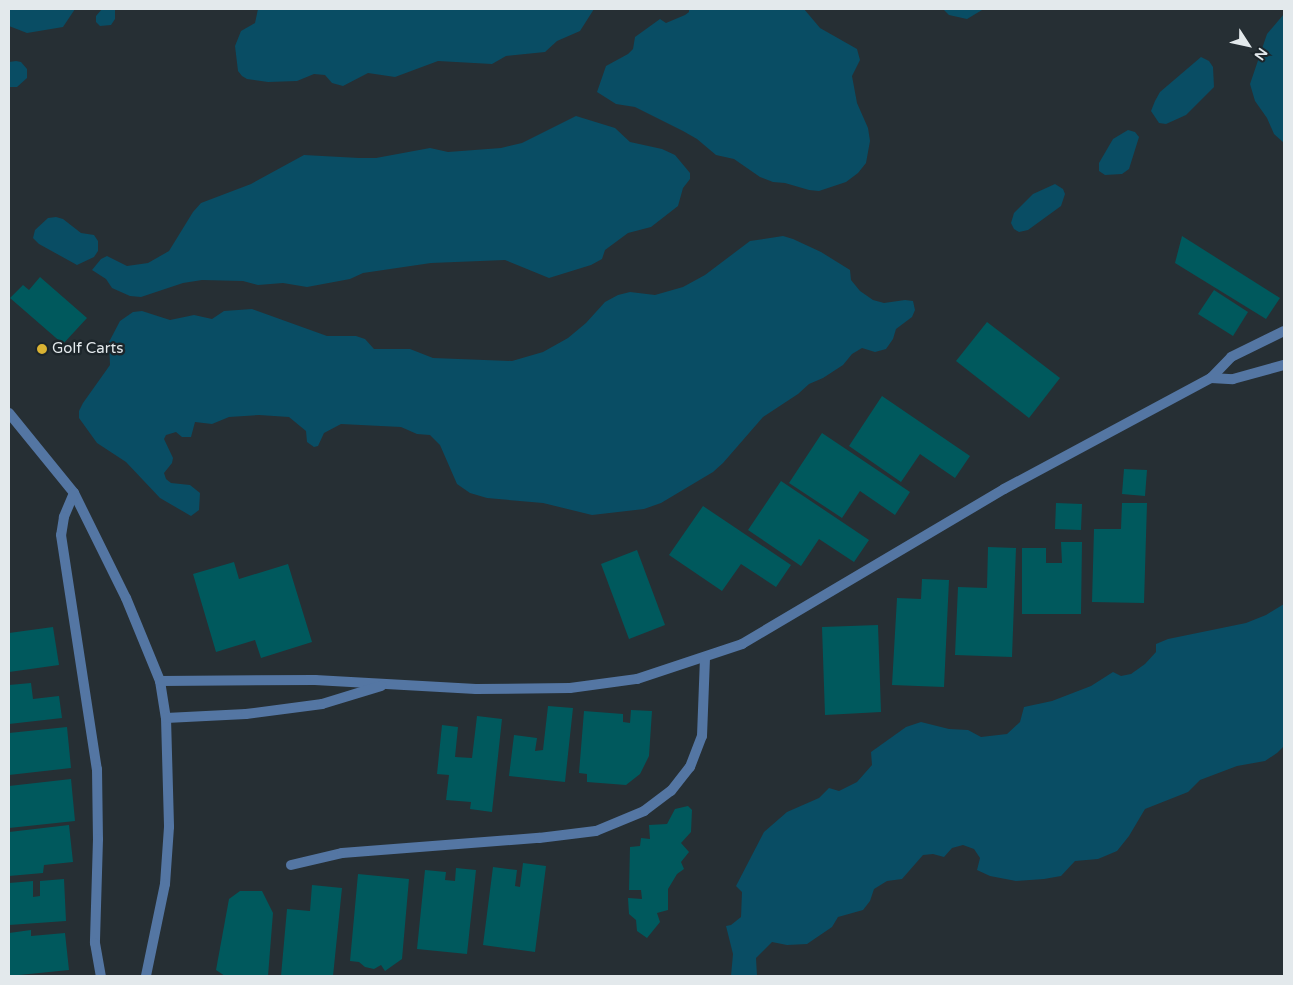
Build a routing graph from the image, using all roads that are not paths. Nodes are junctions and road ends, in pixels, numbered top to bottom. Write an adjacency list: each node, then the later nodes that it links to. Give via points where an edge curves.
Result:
1 (1284, 331): 3 (street, via 1231,357)
2 (1284, 365): 3 (street, via 1233,379)
3 (1211, 378): 6 (street, via 1004,489 742,644)
4 (9, 413): 5 (street)
5 (74, 493): 7 (street, via 126,598); 11 (street, via 61,535 97,769 95,943)
6 (704, 658): 8 (street, via 637,679 570,688 476,689); 10 (street, via 702,736 690,767 671,791 644,811 596,831 342,853)
7 (160, 681): 8 (street, via 315,680); 9 (street)
8 (389, 684): 9 (street, via 322,704 246,714)
9 (166, 718): 12 (street, via 169,827 165,884)
10 (291, 865)
11 (101, 976)
12 (146, 976)

